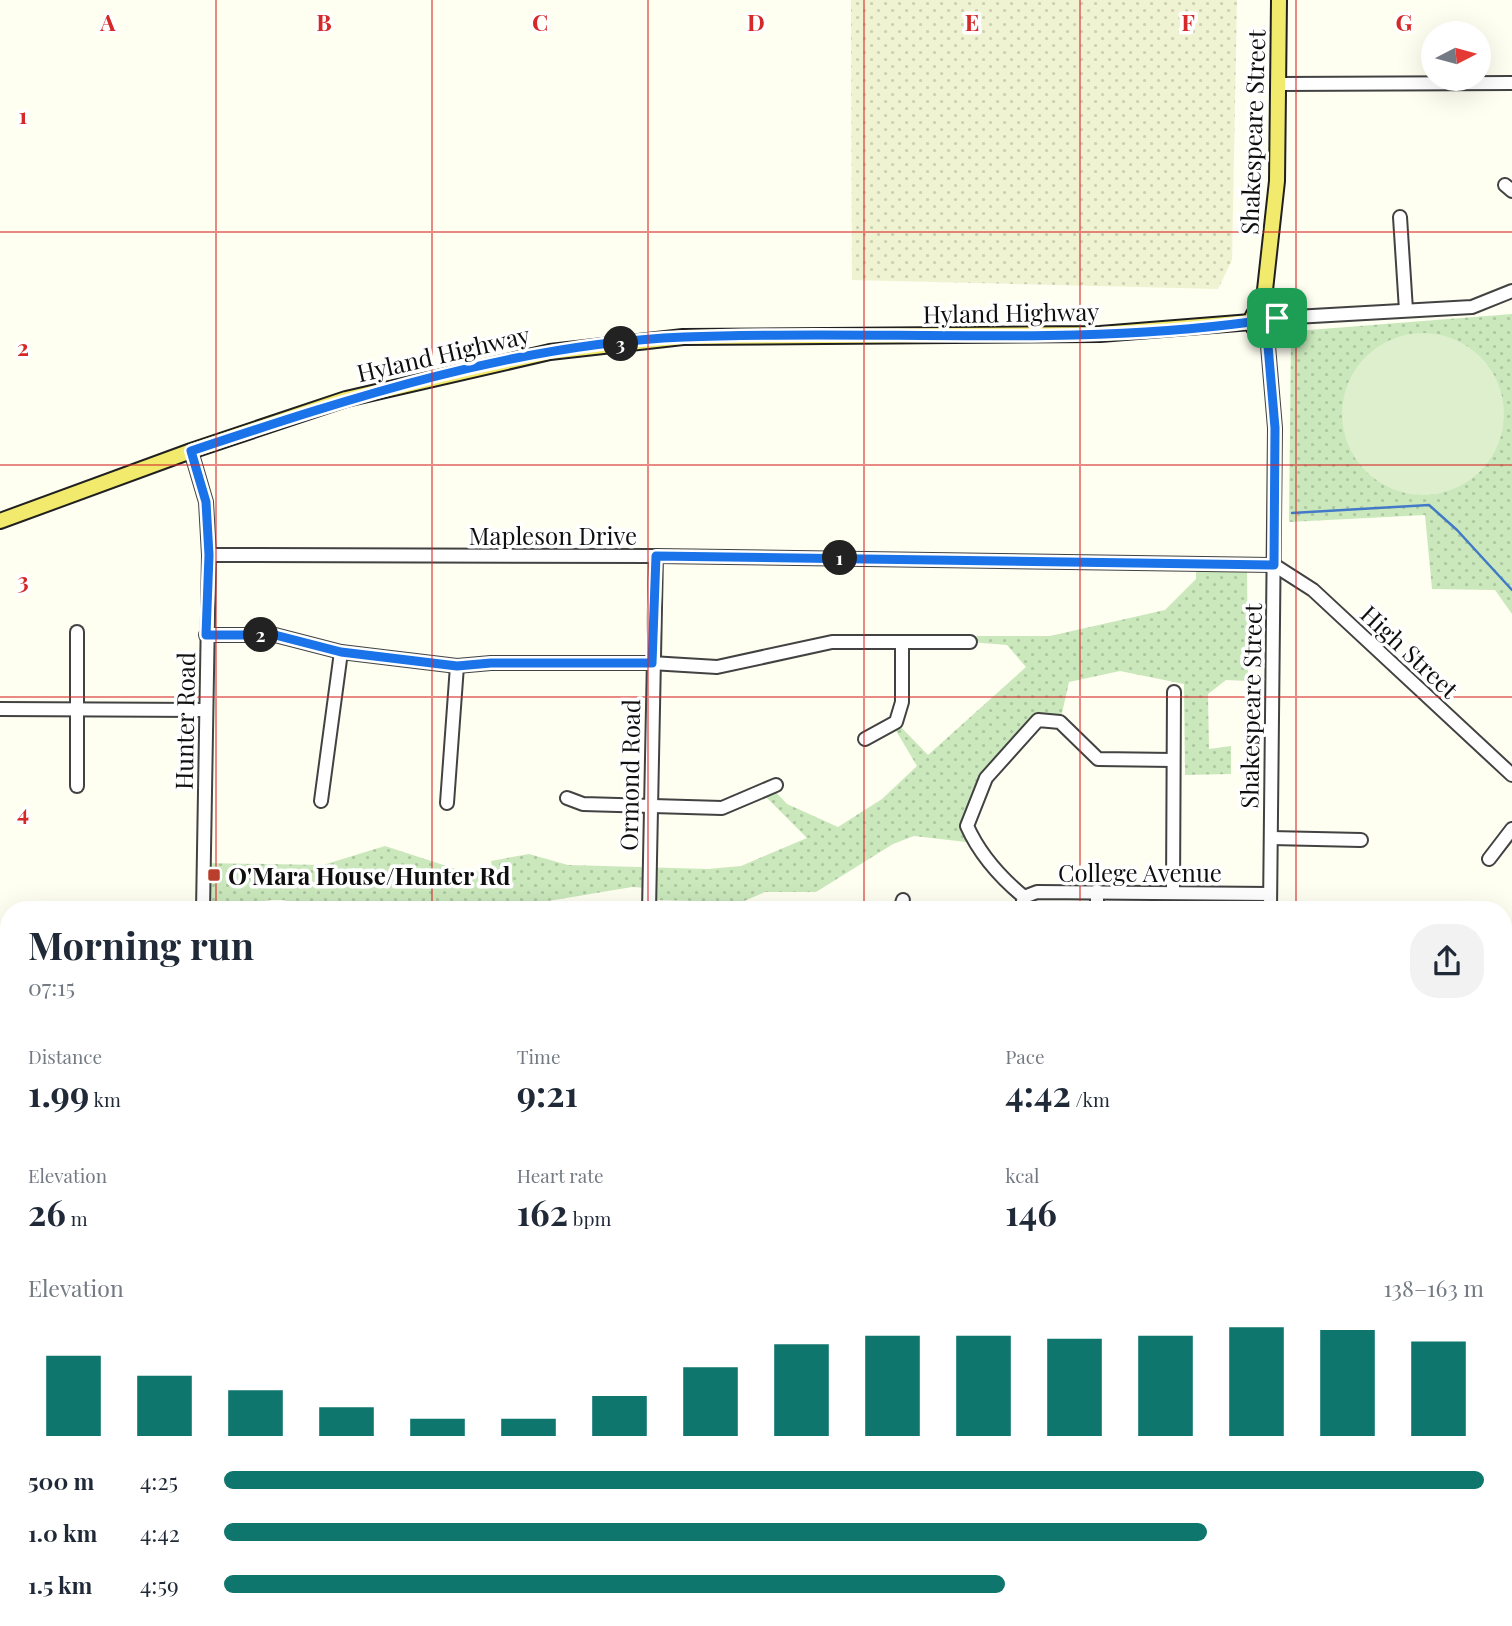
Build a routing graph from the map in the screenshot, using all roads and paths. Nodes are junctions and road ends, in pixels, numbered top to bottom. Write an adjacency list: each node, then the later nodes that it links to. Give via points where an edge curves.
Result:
1 (1279, 0): 3 (main road, Shakespeare Street)
2 (1512, 83): 3 (street)
3 (1279, 85): 6 (main road, Shakespeare Street, via 1277,181)
4 (1400, 217): 7 (street)
5 (1512, 291): 7 (street, via 1472,307)
6 (1264, 308): 8 (main road); 9 (main road)
7 (1406, 310): 8 (street)
8 (1277, 318): 10 (main road, via 1277,327)
9 (1251, 322): 10 (main road, via 1255,331); 11 (main road, Hyland Highway, via 1100,334 683,337 550,352 346,399)
10 (1267, 334): 15 (street, Shakespeare Street, via 1275,428)
11 (191, 451): 12 (main road, Hyland Highway); 13 (street, Hunter Road, via 206,502)
12 (0, 520)
13 (209, 555): 14 (street, Mapleson Drive); 17 (street, Hunter Road)
14 (656, 556): 15 (street, Mapleson Drive); 21 (street, Ormond Road)
15 (1274, 565): 29 (street, High Street, via 1312,590); 37 (street, Shakespeare Street)
16 (77, 632): 25 (street)
17 (206, 635): 20 (street, via 275,635); 26 (street, Hunter Road)
18 (970, 642): 19 (street)
19 (902, 643): 21 (street, via 832,642 717,667); 27 (street, via 902,702 896,722)
20 (341, 652): 22 (street); 33 (street)
21 (652, 663): 22 (street); 35 (street, Ormond Road)
22 (457, 666): 34 (street)
23 (1174, 692): 28 (street)
24 (0, 709): 25 (street)
25 (76, 709): 26 (street); 31 (street)
26 (204, 710): 43 (street, Hunter Road)
27 (866, 739)
28 (1173, 761): 41 (street); 45 (street, via 1098,759 1060,722 1038,720 986,778 967,826)
29 (1512, 775)
30 (776, 785): 35 (street, via 722,808)
31 (77, 786)
32 (567, 798): 35 (street, via 583,804)
33 (321, 802)
34 (447, 803)
35 (650, 807): 44 (street, Ormond Road)
36 (1512, 829): 39 (street)
37 (1271, 838): 38 (street); 42 (street, Shakespeare Street)
38 (1361, 840)
39 (1489, 859)
40 (1097, 891): 41 (street, College Avenue); 46 (street, College Avenue, via 1037,892); 47 (street)
41 (1173, 892): 42 (street, College Avenue)
42 (1270, 894): 48 (street, Shakespeare Street)
43 (203, 901)
44 (649, 901)
45 (1020, 901)
46 (1026, 901)
47 (1097, 901)
48 (1270, 901)

